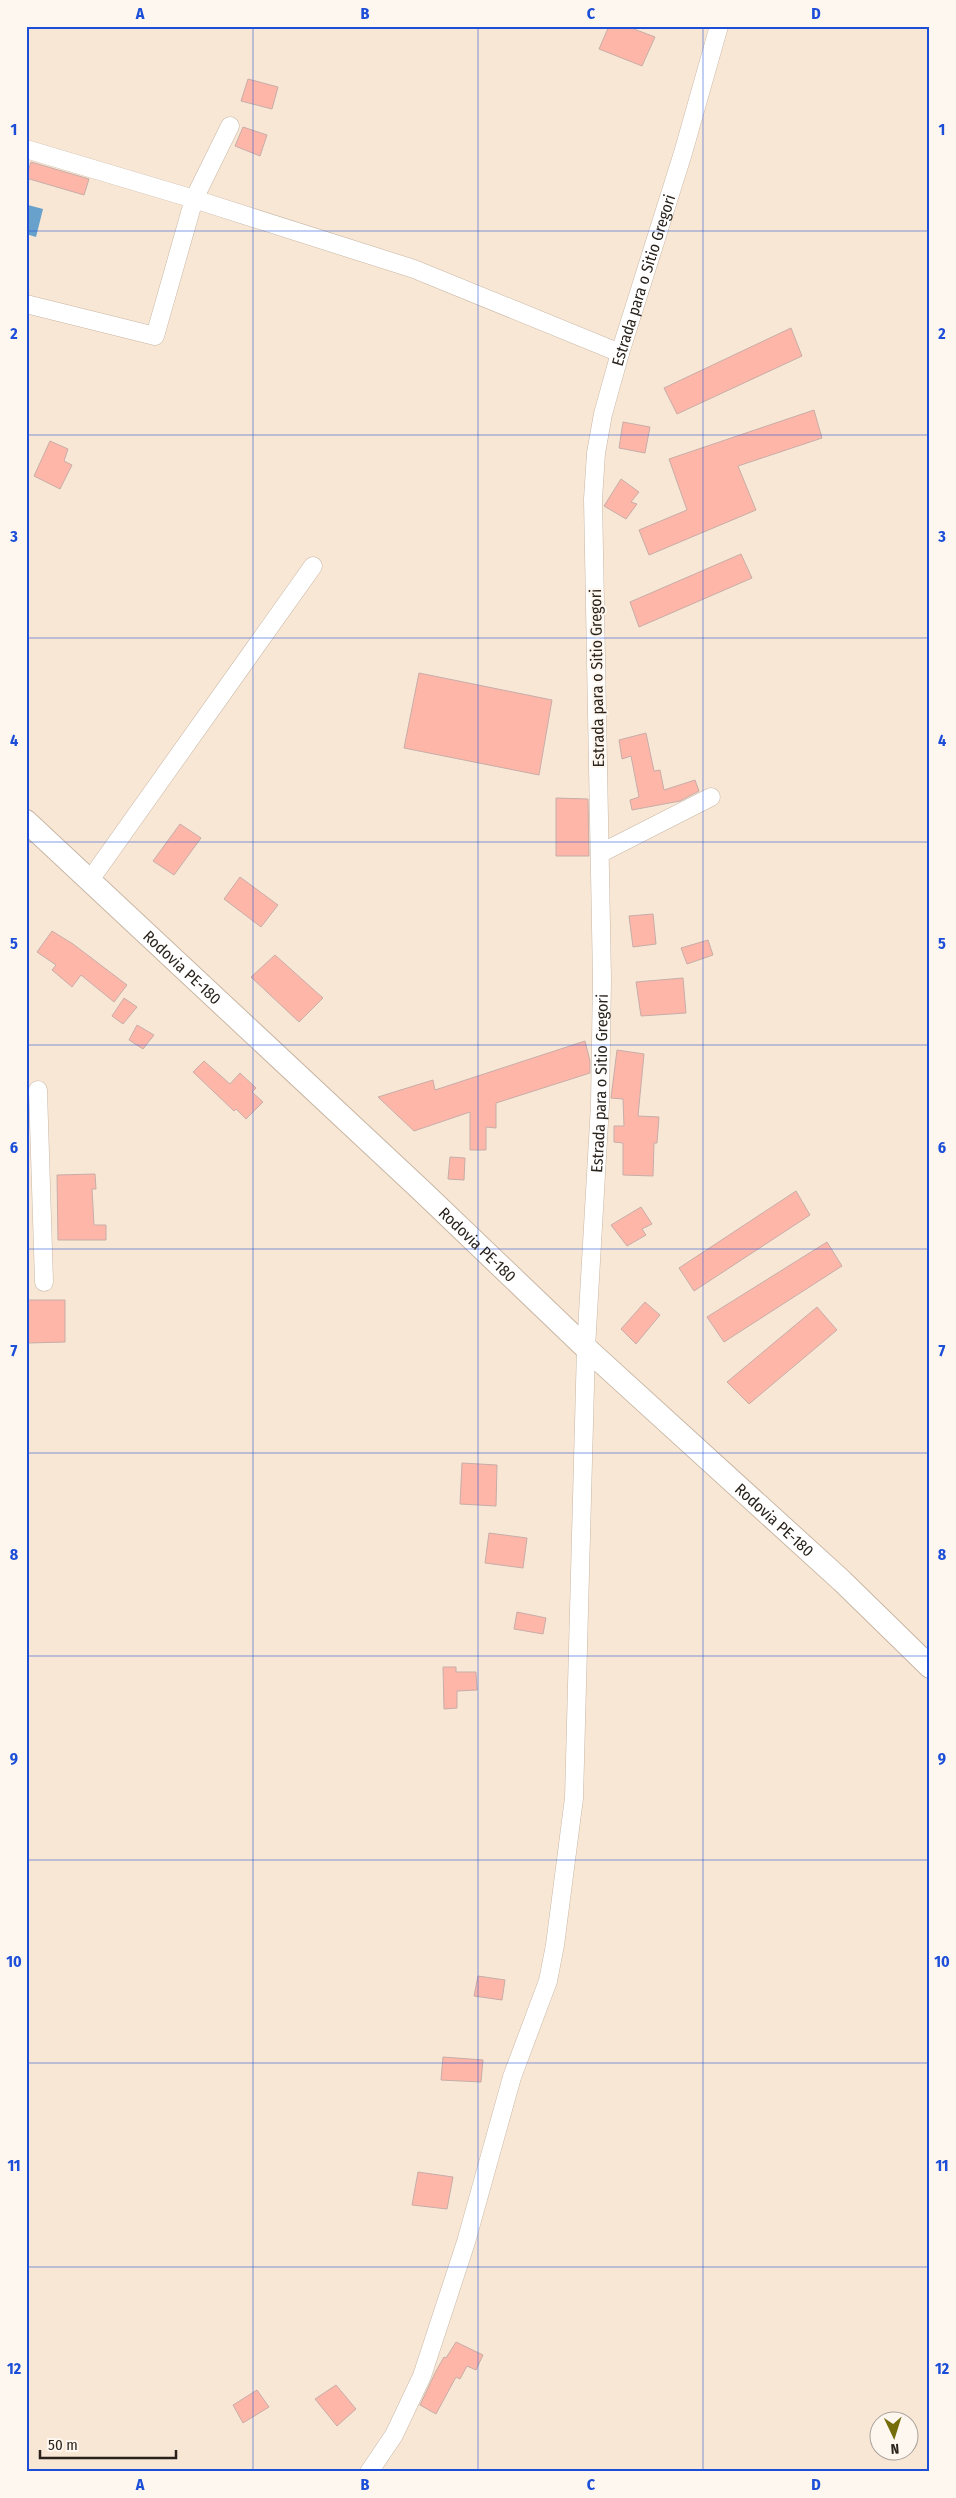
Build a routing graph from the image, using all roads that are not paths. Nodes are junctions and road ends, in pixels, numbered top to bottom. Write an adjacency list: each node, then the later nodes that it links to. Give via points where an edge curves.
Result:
1 (719, 26): 6 (street, Estrada para o Sitio Gregori)
2 (230, 126): 4 (street)
3 (26, 149): 4 (street)
4 (194, 199): 5 (street, via 155,336); 6 (street, via 414,268)
5 (26, 304)
6 (620, 353): 10 (street, Estrada para o Sitio Gregori, via 599,434 593,499)
7 (314, 566): 11 (street)
8 (710, 797): 10 (street)
9 (26, 821): 11 (main road, Rodovia PE-180)
10 (601, 853): 15 (street, Estrada para o Sitio Gregori, via 600,1105)
11 (90, 880): 15 (main road, Rodovia PE-180)
12 (38, 1090): 13 (street)
13 (33, 1178): 14 (street)
14 (44, 1282)
15 (586, 1348): 16 (main road, Rodovia PE-180, via 842,1581); 17 (street, Estrada para o Sitio Gregori, via 574,1798 555,1945 548,1981 512,2077 466,2242 422,2376 394,2435)
16 (930, 1667)
17 (368, 2472)

